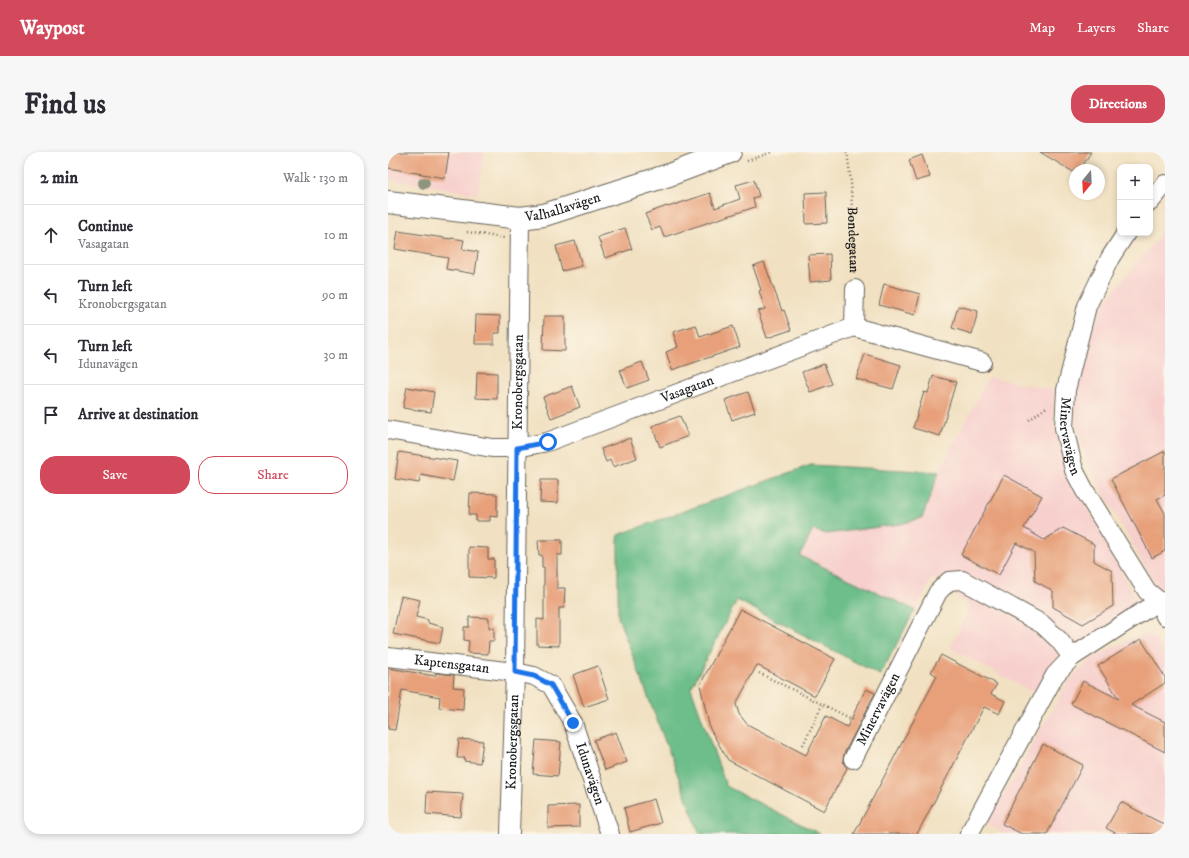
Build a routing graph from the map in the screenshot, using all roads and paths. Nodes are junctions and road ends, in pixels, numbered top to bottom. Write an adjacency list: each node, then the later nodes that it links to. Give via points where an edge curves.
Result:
1 (730, 152): 6 (street, Valhallavägen, via 669,175 544,215)
2 (847, 152): 8 (path, Bondegatan, via 851,182)
3 (1165, 184): 4 (street)
4 (1152, 200)
5 (388, 202): 6 (street, Valhallavägen)
6 (520, 218): 14 (street, Kronobergsgatan)
7 (1124, 236): 15 (street, Minervavägen, via 1086,306 1066,390 1064,428 1074,470 1085,491 1147,591)
8 (855, 289): 9 (street, Bondegatan)
9 (854, 327): 10 (street); 14 (street, Vasagatan, via 548,442)
10 (982, 362)
11 (1046, 408): 12 (path)
12 (1029, 420)
13 (388, 430): 14 (street, Vasagatan, via 492,448)
14 (517, 448): 18 (street, Kronobergsgatan)
15 (1162, 609): 17 (street, Minervavägen)
16 (388, 657): 18 (street, Kaptensgatan)
17 (1072, 657): 21 (street, Minervavägen, via 1042,624 962,580 949,581 938,592); 24 (street, Minervavägen, via 1055,675)
18 (515, 672): 25 (street, Kronobergsgatan); 26 (street, Idunavägen, via 534,676 551,685 573,723)
19 (759, 673): 20 (path)
20 (822, 704): 21 (path); 22 (path)
21 (869, 728): 23 (street, Minervavägen)
22 (803, 744)
23 (853, 759)
24 (971, 833)
25 (510, 834)
26 (610, 834)

